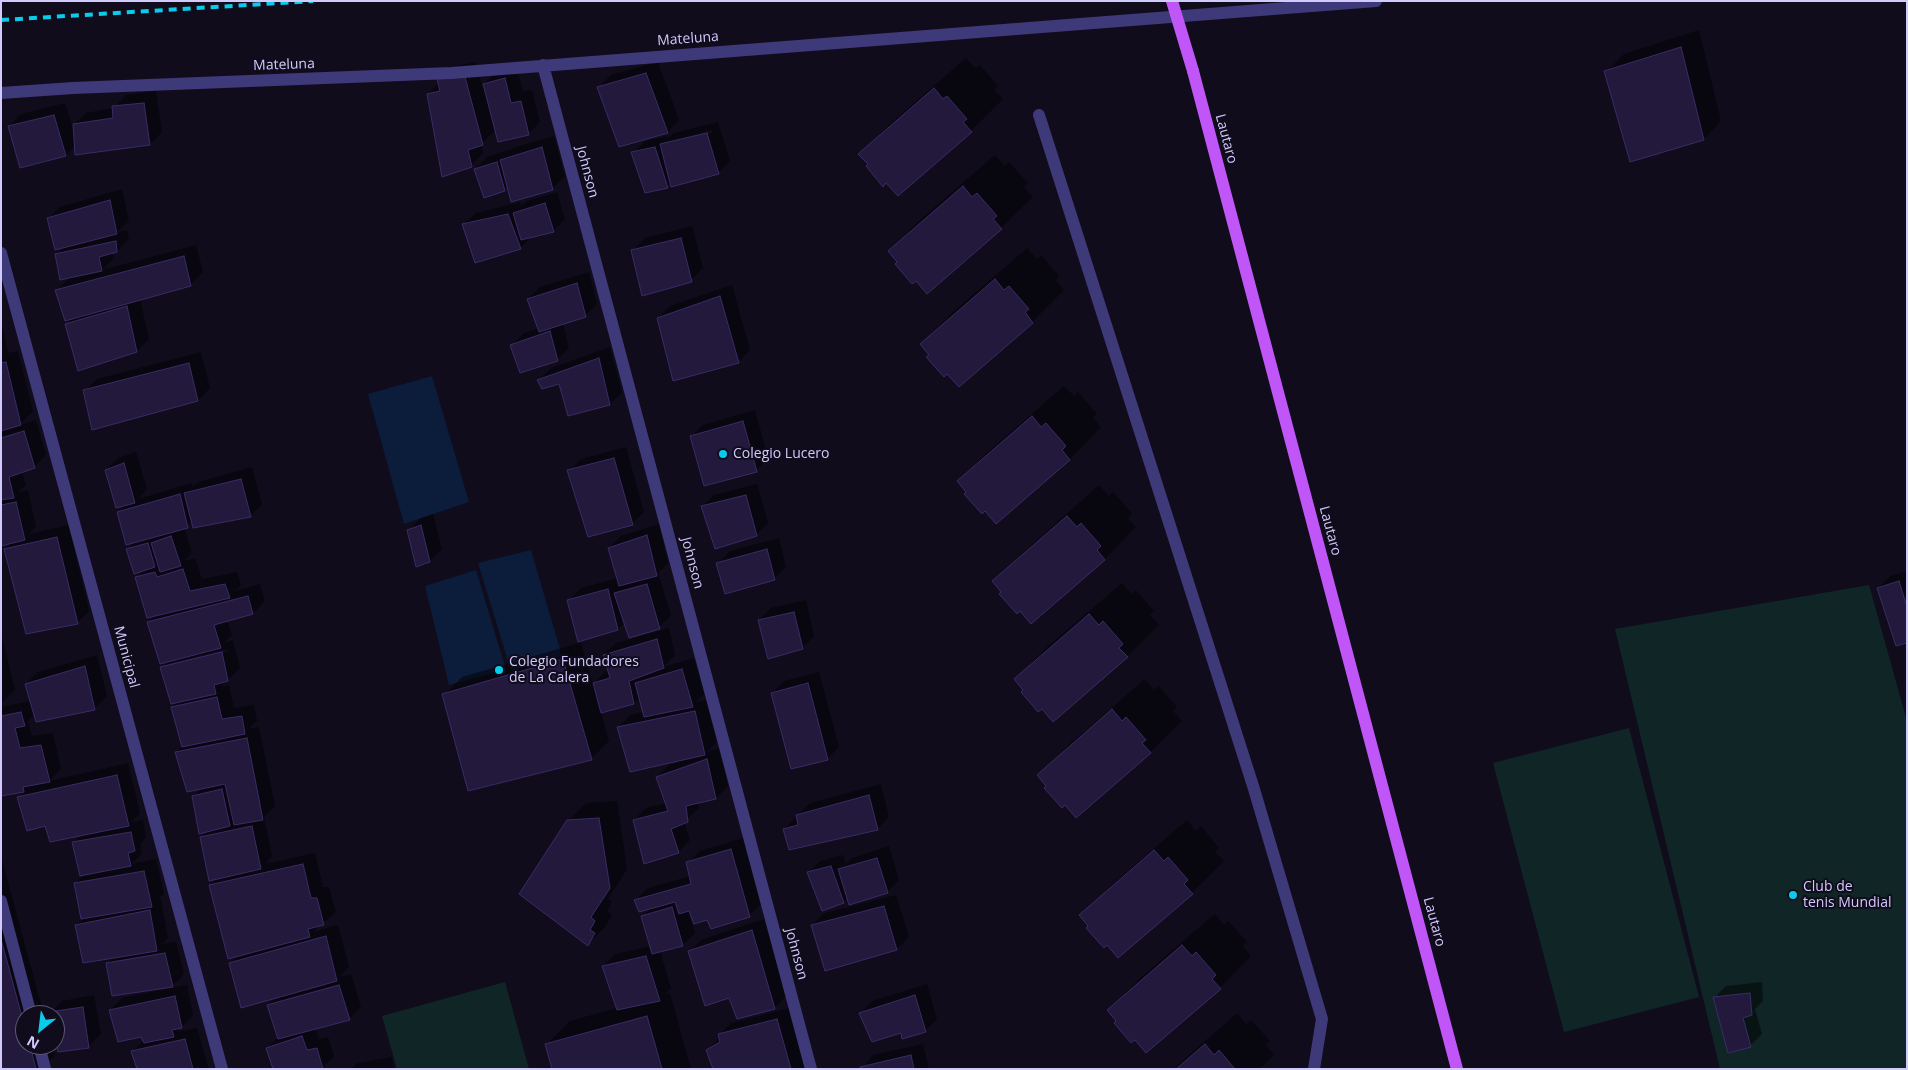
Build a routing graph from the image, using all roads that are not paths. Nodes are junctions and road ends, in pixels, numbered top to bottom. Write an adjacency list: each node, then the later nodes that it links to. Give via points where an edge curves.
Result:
1 (1172, 1): 15 (main road, Lautaro, bridge)
2 (1376, 1): 3 (street, Mateluna)
3 (543, 65): 4 (street, Mateluna, via 451,73); 13 (street, Johnson)
4 (1, 93)
5 (1039, 115): 14 (street, via 1254,789 1322,1018)
6 (1, 253): 7 (street, Municipal)
7 (4, 273): 12 (street, Municipal)
8 (1, 901): 9 (street)
9 (28, 1005)
10 (42, 1055): 11 (street)
11 (45, 1069)
12 (222, 1069)
13 (811, 1069)
14 (1314, 1069)
15 (1457, 1069)

